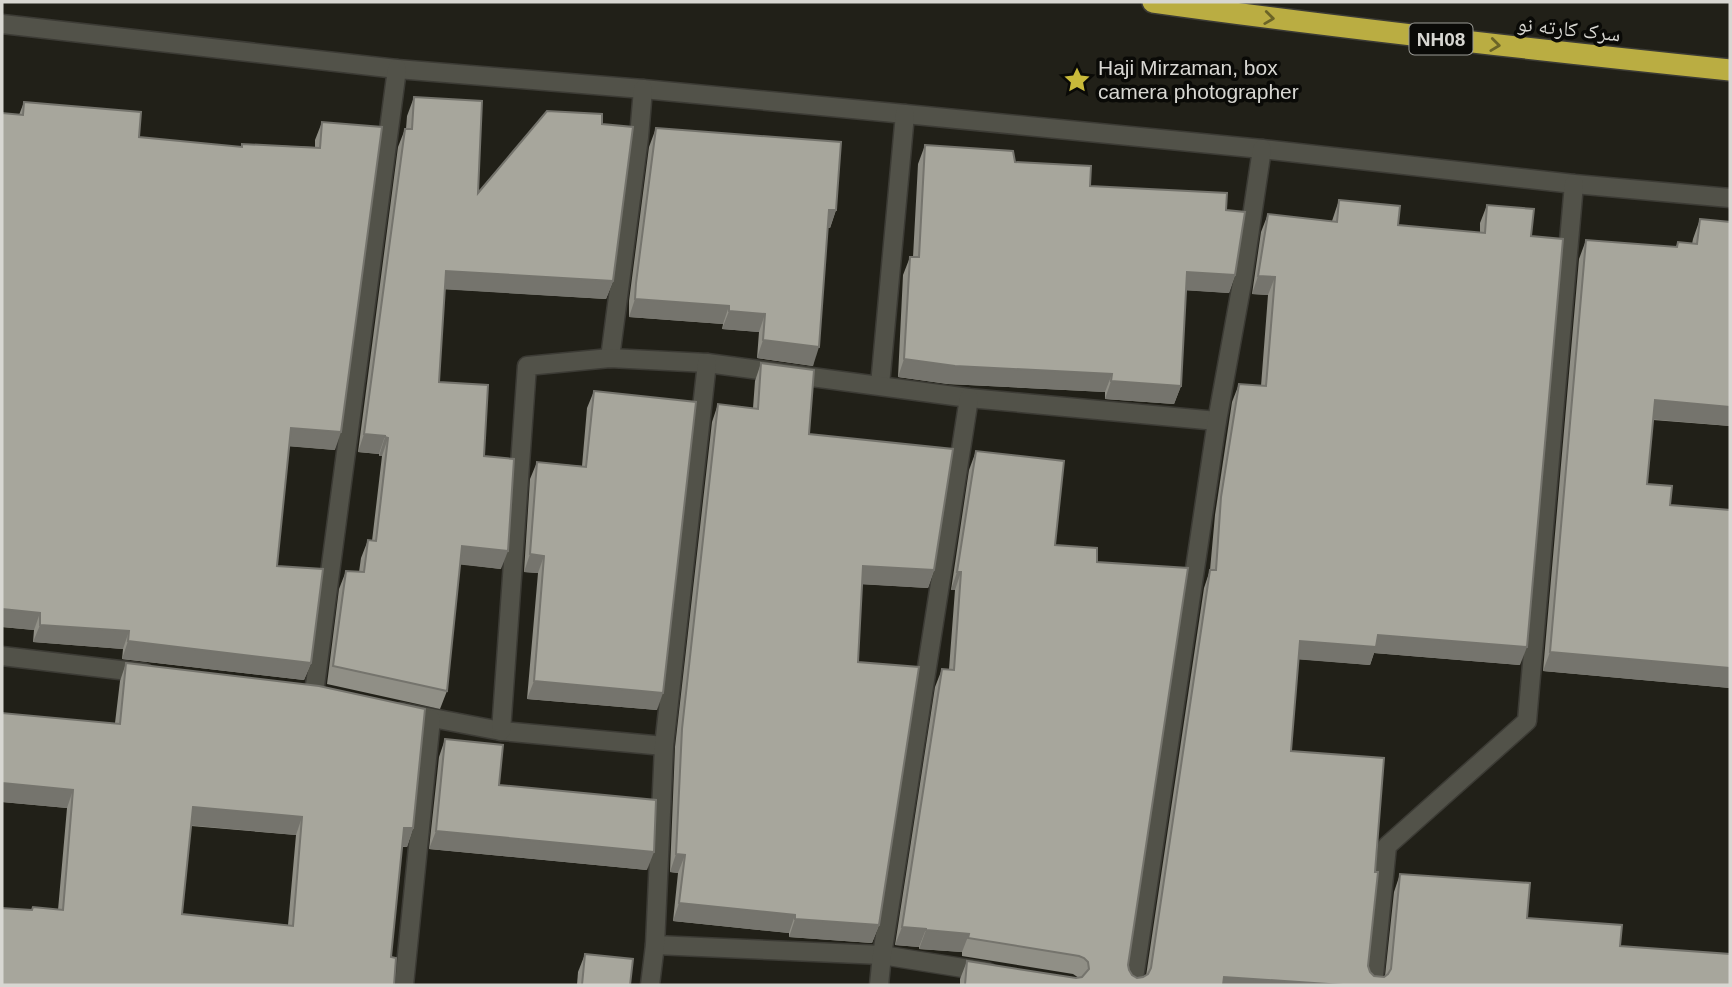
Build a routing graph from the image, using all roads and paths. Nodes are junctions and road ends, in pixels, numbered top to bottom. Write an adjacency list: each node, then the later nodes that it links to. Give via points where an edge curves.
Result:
1 (1153, 2): 4 (highway, سرک کارته نو / NH08, one-way to 4)
2 (2, 24): 3 (street)
3 (397, 69): 5 (street); 17 (street)
4 (1730, 70)
5 (643, 89): 6 (street); 10 (street)
6 (905, 114): 7 (street); 12 (street)
7 (1262, 149): 8 (street); 14 (street)
8 (1574, 184): 9 (street); 29 (street, via 1527,721 1387,846)
9 (1730, 198)
10 (610, 358): 11 (street); 20 (street, via 527,366)
11 (707, 363): 12 (street); 21 (street)
12 (880, 385): 13 (street)
13 (968, 398): 14 (street); 23 (street)
14 (1217, 421): 28 (street)
15 (2, 656): 16 (street)
16 (165, 676)
17 (314, 693)
18 (379, 707): 19 (street)
19 (431, 719): 20 (street); 25 (street)
20 (501, 732): 21 (street)
21 (664, 746): 22 (street)
22 (655, 945): 23 (street); 26 (street)
23 (882, 955): 24 (street); 27 (street)
24 (1003, 974)
25 (404, 985)
26 (650, 985)
27 (879, 985)
28 (1133, 985)
29 (1373, 985)

